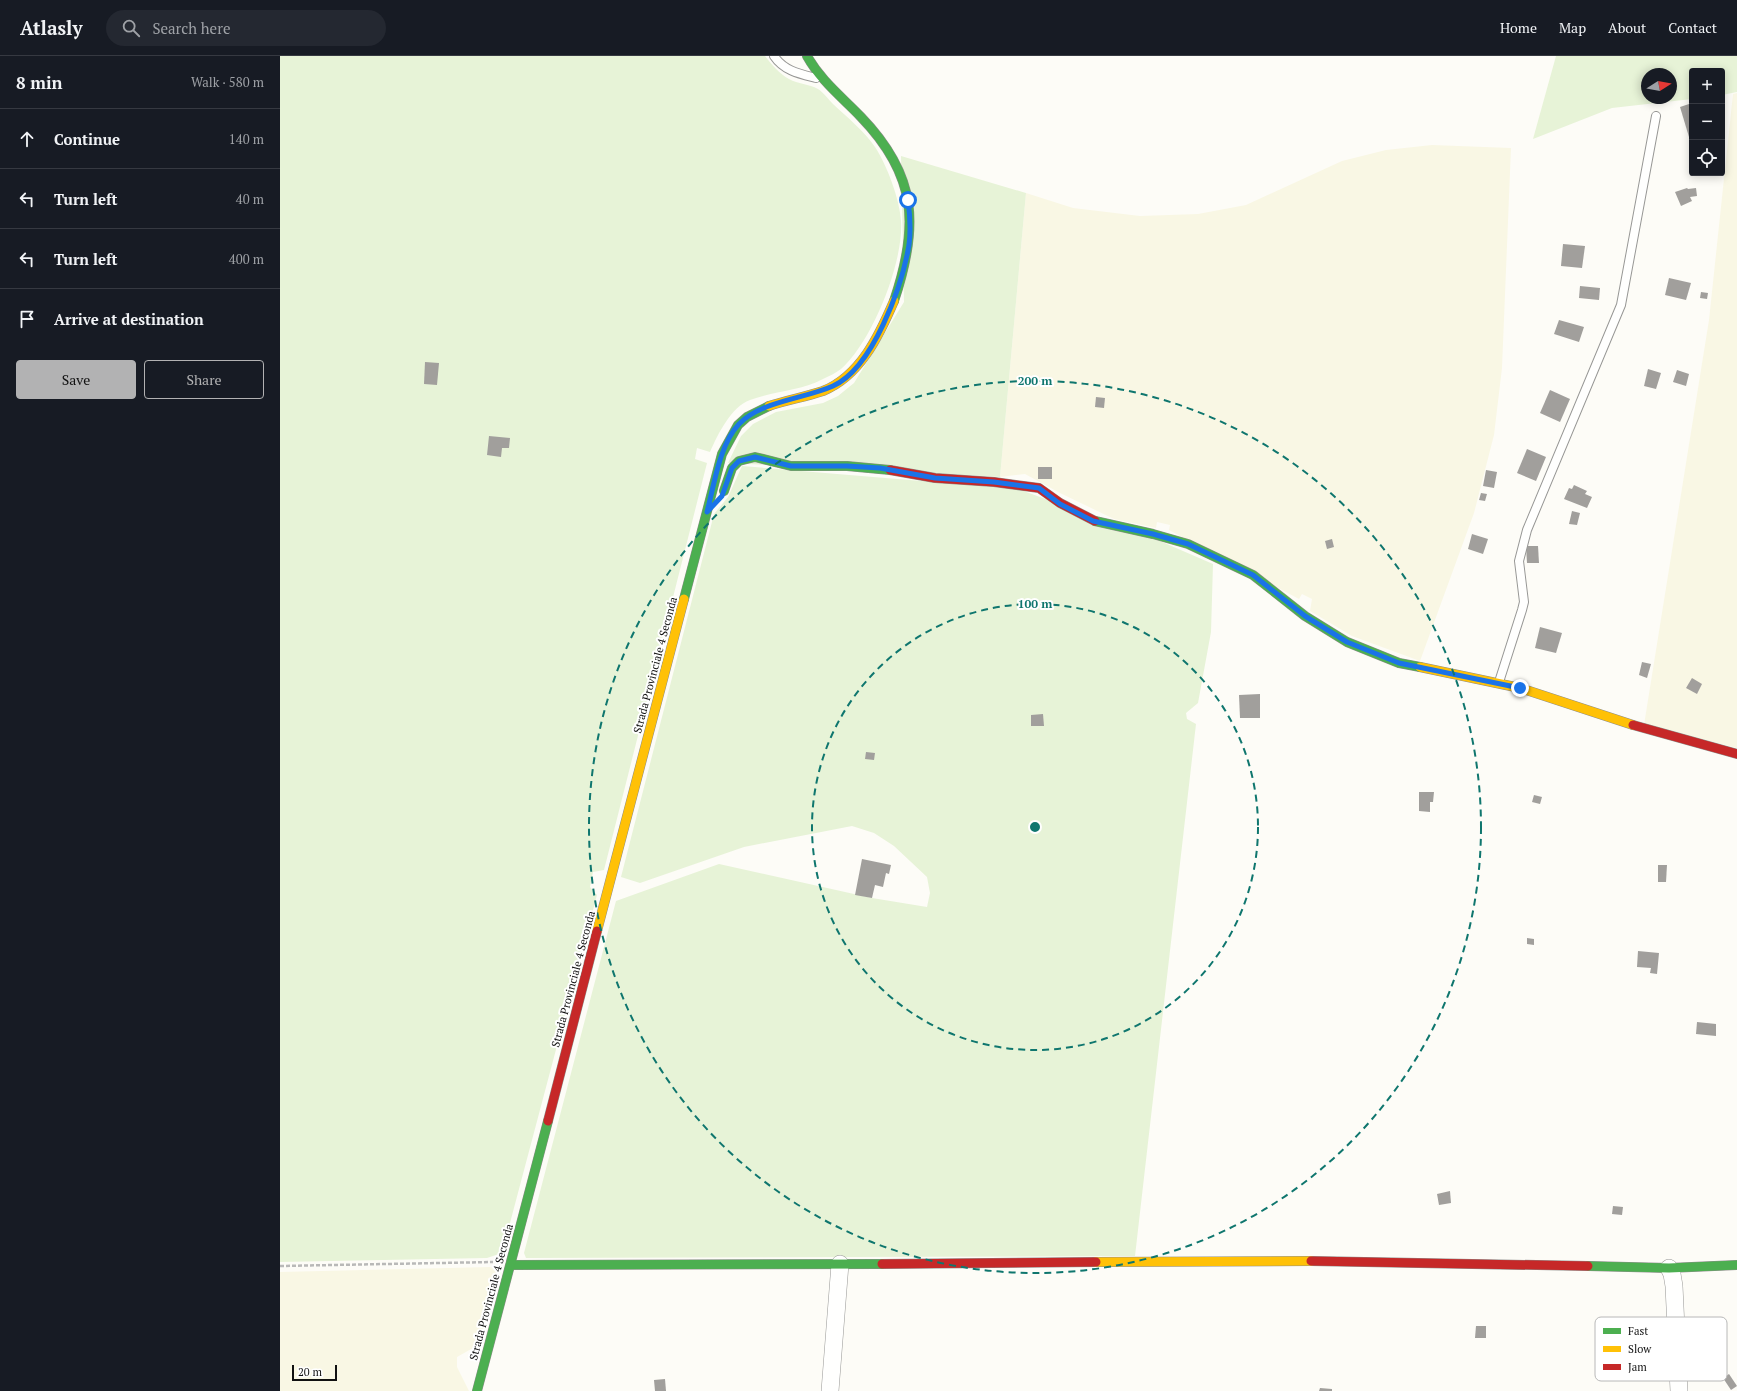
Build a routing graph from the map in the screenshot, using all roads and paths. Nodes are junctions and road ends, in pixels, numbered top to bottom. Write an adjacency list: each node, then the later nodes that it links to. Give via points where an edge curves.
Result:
1 (774, 56): 3 (lane, via 783,67 795,73)
2 (807, 56): 3 (street, Strada Provinciale 4 Seconda)
3 (823, 80): 5 (street, Strada Provinciale 4 Seconda, via 868,125 895,163 904,184 910,223 904,270 882,327 862,361 848,376 819,392 759,411 738,425 722,454)
4 (1656, 116): 6 (lane, via 1620,305 1527,530 1519,561 1524,602)
5 (707, 512): 6 (street, via 722,496 732,468 739,461 755,457 791,466 880,468 935,478 1039,488 1060,504 1093,521 1188,544 1253,575 1305,616 1347,642 1399,663); 8 (street, Strada Provinciale 4 Seconda)
6 (1499, 683): 7 (street)
7 (1737, 754)
8 (511, 1264): 9 (street); 11 (path, via 492,1261); 15 (street, Strada Provinciale 4 Seconda)
9 (840, 1264): 12 (street, via 1252,1260); 16 (street)
10 (1737, 1265): 12 (street)
11 (280, 1266)
12 (1669, 1268): 13 (street, via 1674,1286)
13 (1675, 1317)
14 (1679, 1381): 17 (street)
15 (477, 1391)
16 (830, 1391)
17 (1679, 1391)

